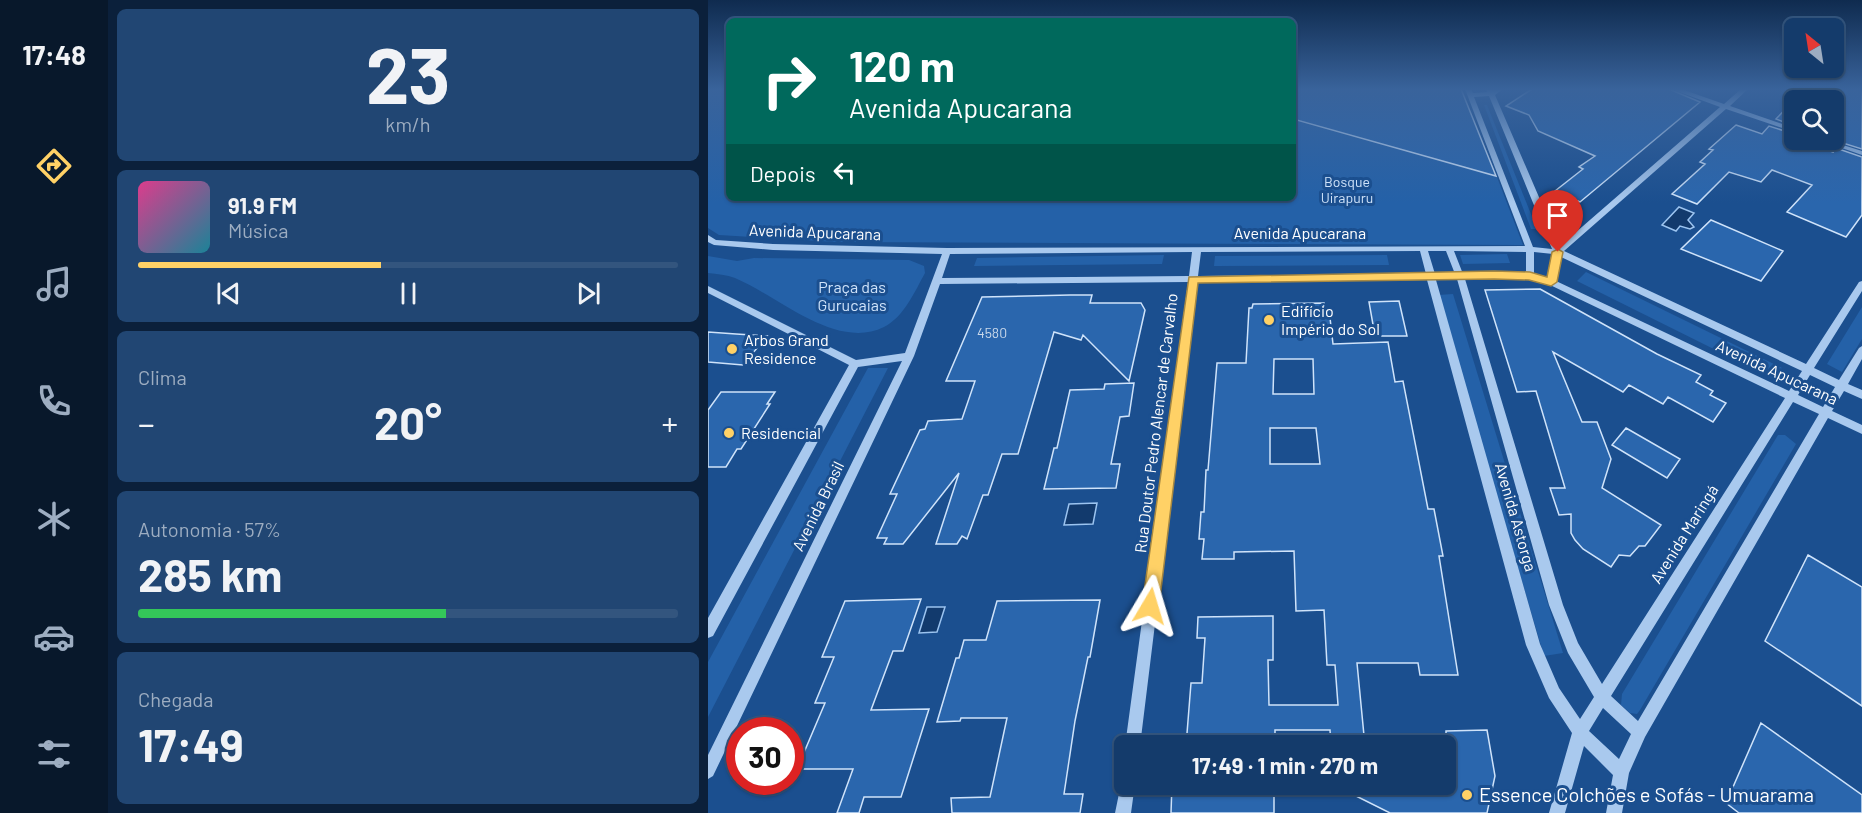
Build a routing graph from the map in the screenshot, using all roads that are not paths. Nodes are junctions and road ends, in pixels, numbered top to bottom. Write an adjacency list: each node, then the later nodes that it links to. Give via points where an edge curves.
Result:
1 (1483, 127): 10 (street)
2 (1506, 127): 12 (street)
3 (1701, 127): 12 (street)
4 (1844, 147): 5 (street)
5 (1862, 153)
6 (710, 242): 11 (street, Avenida Apucarana)
7 (1423, 248): 8 (street, Avenida Apucarana); 9 (street, Avenida Apucarana); 15 (street, Avenida Astorga)
8 (1449, 248): 10 (street, Avenida Apucarana); 13 (street, Avenida Astorga)
9 (1197, 249): 11 (street, Avenida Apucarana); 16 (street, Rua Doutor Pedro Alencar de Carvalho)
10 (1530, 249): 12 (street, Avenida Apucarana); 14 (street)
11 (947, 251): 17 (street, Avenida Brasil)
12 (1558, 252): 18 (street); 24 (street, Avenida Apucarana)
13 (1460, 276): 14 (street, Avenida Apucarana); 15 (street, Avenida Apucarana); 31 (street, Avenida Astorga, via 1556,605 1572,648)
14 (1530, 276): 18 (street, Avenida Apucarana)
15 (1429, 277): 16 (street, Avenida Apucarana); 32 (street, Avenida Astorga, via 1533,645 1554,693)
16 (1193, 279): 17 (street, Avenida Apucarana); 34 (street, Rua Doutor Pedro Alencar de Carvalho)
17 (936, 281): 22 (street, Avenida Brasil)
18 (1551, 282): 26 (street, Avenida Apucarana)
19 (1862, 284): 24 (street, Avenida Maringá)
20 (708, 289): 23 (street)
21 (1862, 350): 25 (street)
22 (909, 356): 23 (street); 35 (street, Avenida Brasil)
23 (855, 364): 30 (street, Avenida Brasil)
24 (1808, 369): 25 (street, Avenida Apucarana); 26 (street, Avenida Maringá)
25 (1842, 385): 27 (street, Avenida Apucarana); 28 (street)
26 (1792, 395): 28 (street, Avenida Apucarana); 31 (street, Avenida Maringá)
27 (1862, 395)
28 (1826, 412): 29 (street, Avenida Apucarana); 33 (street)
29 (1862, 429)
30 (708, 631)
31 (1602, 697): 32 (street, Avenida Maringá); 33 (street, Avenida Astorga)
32 (1580, 732): 36 (street, Avenida Astorga); 39 (street, Avenida Maringá)
33 (1640, 732): 36 (street)
34 (1133, 735)
35 (708, 771)
36 (1621, 772): 40 (street)
37 (1125, 795): 38 (street)
38 (1123, 813)
39 (1557, 813)
40 (1614, 813)

